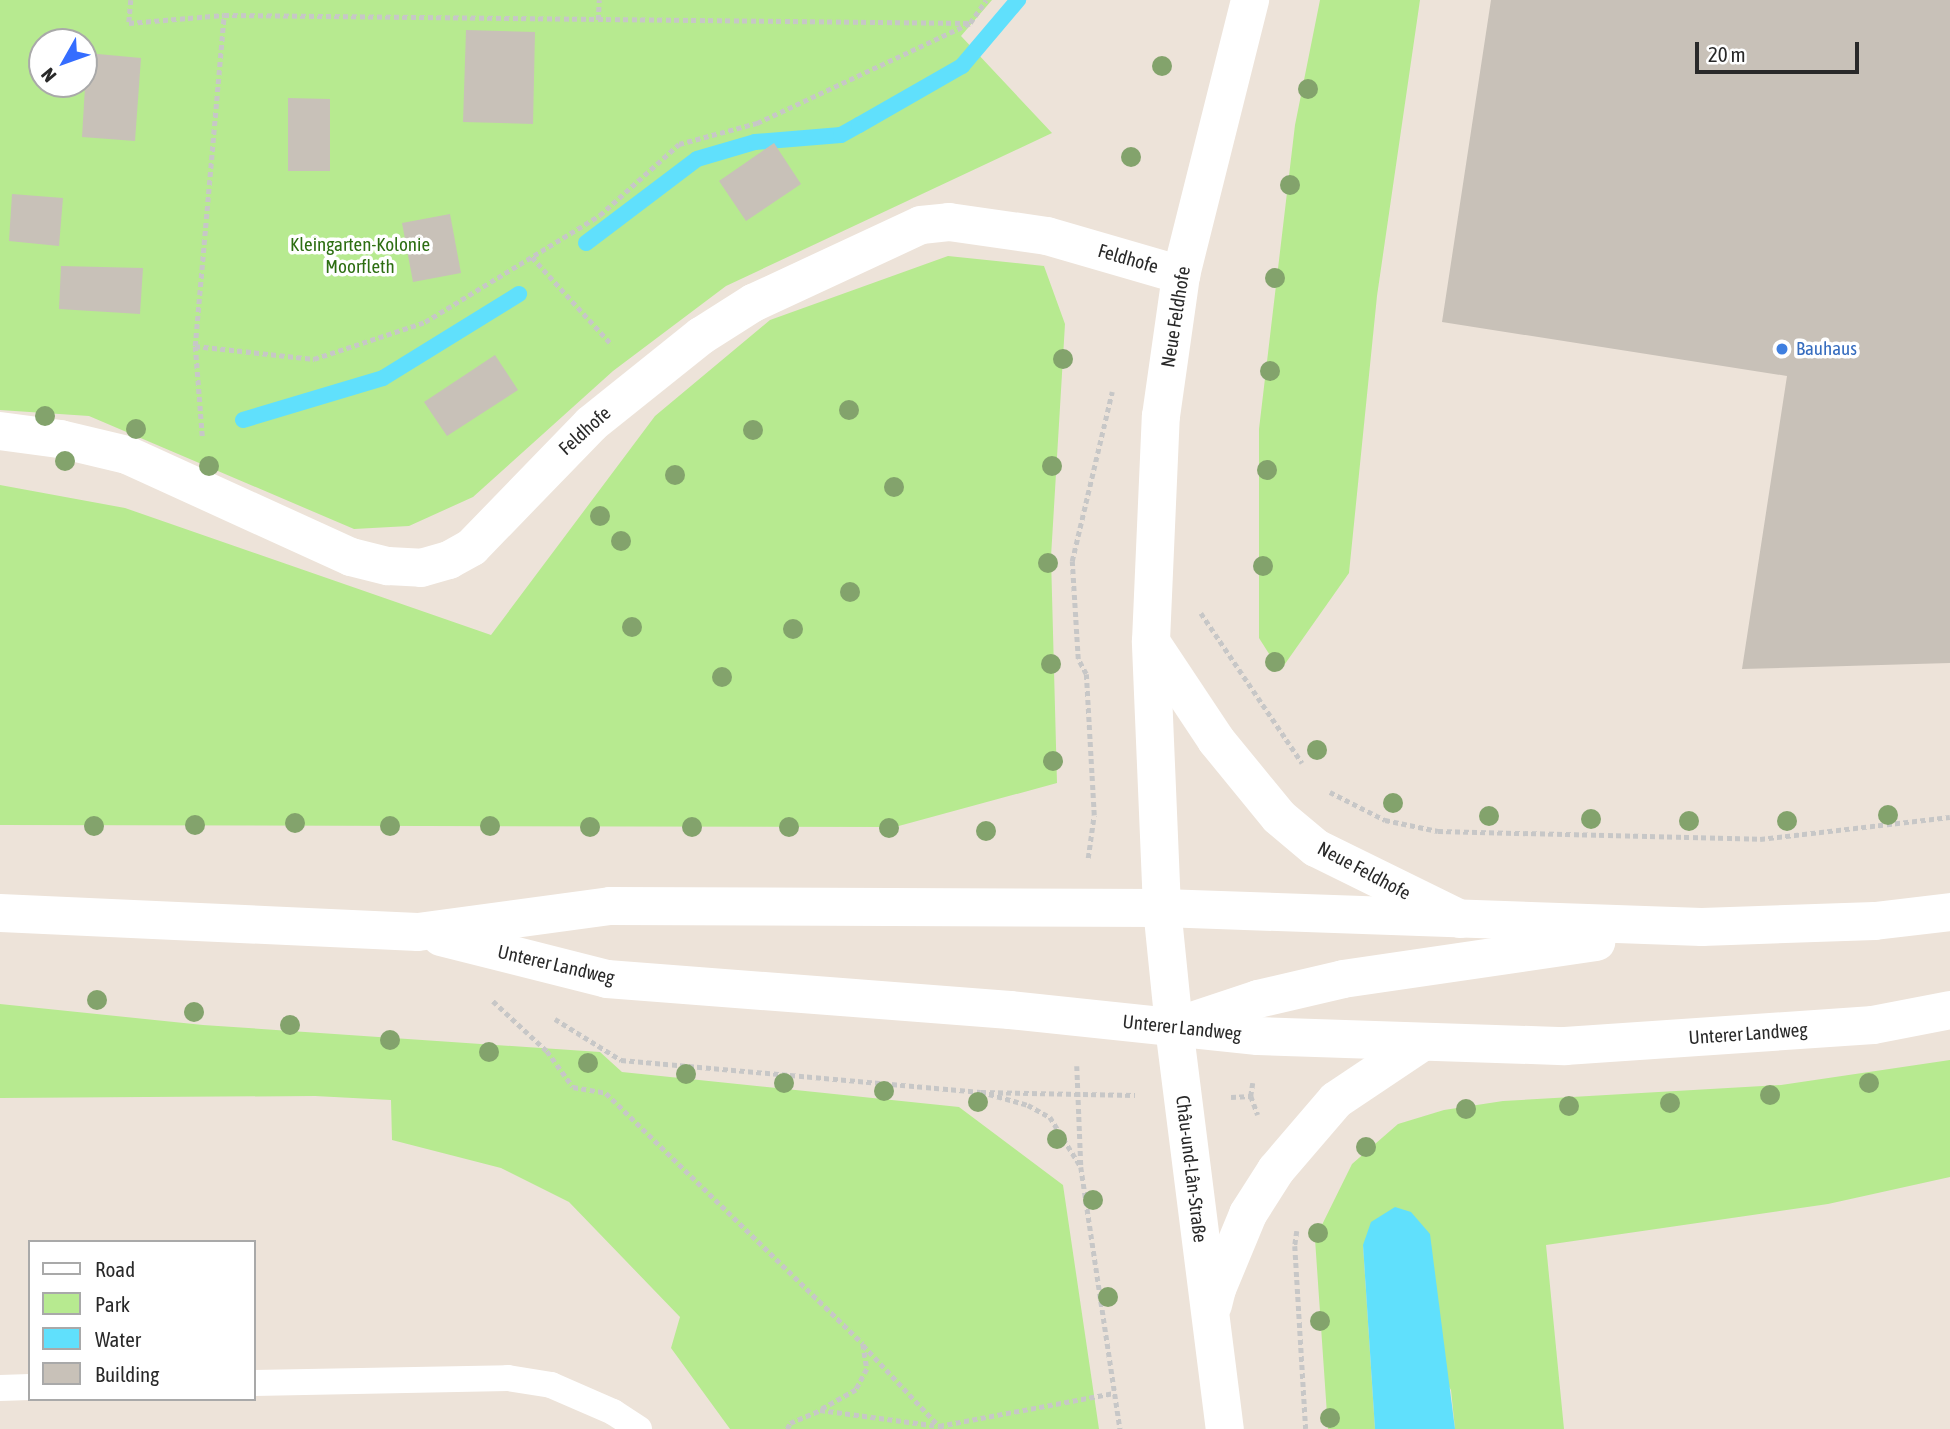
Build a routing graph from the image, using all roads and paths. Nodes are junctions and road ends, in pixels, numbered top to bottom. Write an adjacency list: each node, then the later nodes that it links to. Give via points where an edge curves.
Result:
1 (131, 0): 5 (path, via 129,23)
2 (599, 0): 6 (path)
3 (986, 0): 7 (path)
4 (1250, 0): 9 (main road, Neue Feldhofe)
5 (224, 15): 6 (path); 10 (path)
6 (598, 20): 7 (path)
7 (970, 23): 8 (path, via 757,123 679,144 600,215)
8 (532, 257): 10 (path, via 425,322 314,359); 11 (path)
9 (1181, 275): 11 (main road, Feldhofe, via 1047,236 949,222 921,225 754,303); 16 (main road, Neue Feldhofe, via 1161,416)
10 (195, 346): 14 (path, via 204,430)
11 (643, 380): 14 (main road, Feldhofe, via 557,456 472,547 421,568 351,557)
12 (1112, 390): 20 (path, via 1072,561 1078,659 1086,674 1094,815)
13 (0, 431): 14 (main road, Feldhofe, via 127,455)
14 (189, 484)
15 (1200, 611): 17 (path)
16 (1151, 640): 21 (main road, Neue Feldhofe); 24 (main road, Neue Feldhofe, via 1216,740 1279,817 1316,848)
17 (1305, 767)
18 (1321, 785): 19 (path, via 1341,800 1385,820 1438,831 1760,839)
19 (1950, 817)
20 (1082, 908): 21 (main road, Unterer Landweg); 26 (main road, Unterer Landweg, via 610,906)
21 (1162, 908): 24 (main road, Unterer Landweg); 30 (main road, Châu-und-Lân-Straße)
22 (1950, 912): 25 (main road, Unterer Landweg, via 1875,921)
23 (0, 913): 26 (main road, Unterer Landweg)
24 (1462, 920): 25 (main road, Unterer Landweg)
25 (1702, 927): 30 (main road, via 1343,979 1258,999)
26 (418, 932): 30 (main road, Unterer Landweg, via 607,979)
27 (488, 996): 37 (path, via 547,1051 573,1087 606,1093)
28 (1950, 1010): 31 (main road, Unterer Landweg, via 1873,1025 1698,1038 1565,1046)
29 (553, 1017): 32 (path, via 621,1060)
30 (1174, 1027): 31 (main road, Unterer Landweg, via 1258,1036); 36 (main road, Châu-und-Lân-Straße)
31 (1420, 1043): 35 (main road, via 1336,1100)
32 (981, 1092): 33 (path); 41 (path, via 1028,1105 1050,1117 1081,1167)
33 (1103, 1095)
34 (1226, 1098): 35 (path, via 1251,1096)
35 (1276, 1170): 36 (main road, via 1239,1234); 49 (path, via 1299,1217 1295,1246)
36 (1211, 1317): 48 (main road, Châu-und-Lân-Straße)
37 (863, 1344): 42 (path, via 867,1369 856,1390); 43 (path)
38 (256, 1383): 44 (lane, via 508,1378 551,1385 614,1412)
39 (28, 1387): 40 (lane)
40 (0, 1388)
41 (1114, 1393): 43 (path); 47 (path)
42 (820, 1410): 43 (path); 45 (path, via 790,1423)
43 (939, 1426): 46 (path)
44 (639, 1429)
45 (787, 1429)
46 (947, 1429)
47 (1119, 1429)
48 (1225, 1429)
49 (1306, 1429)

